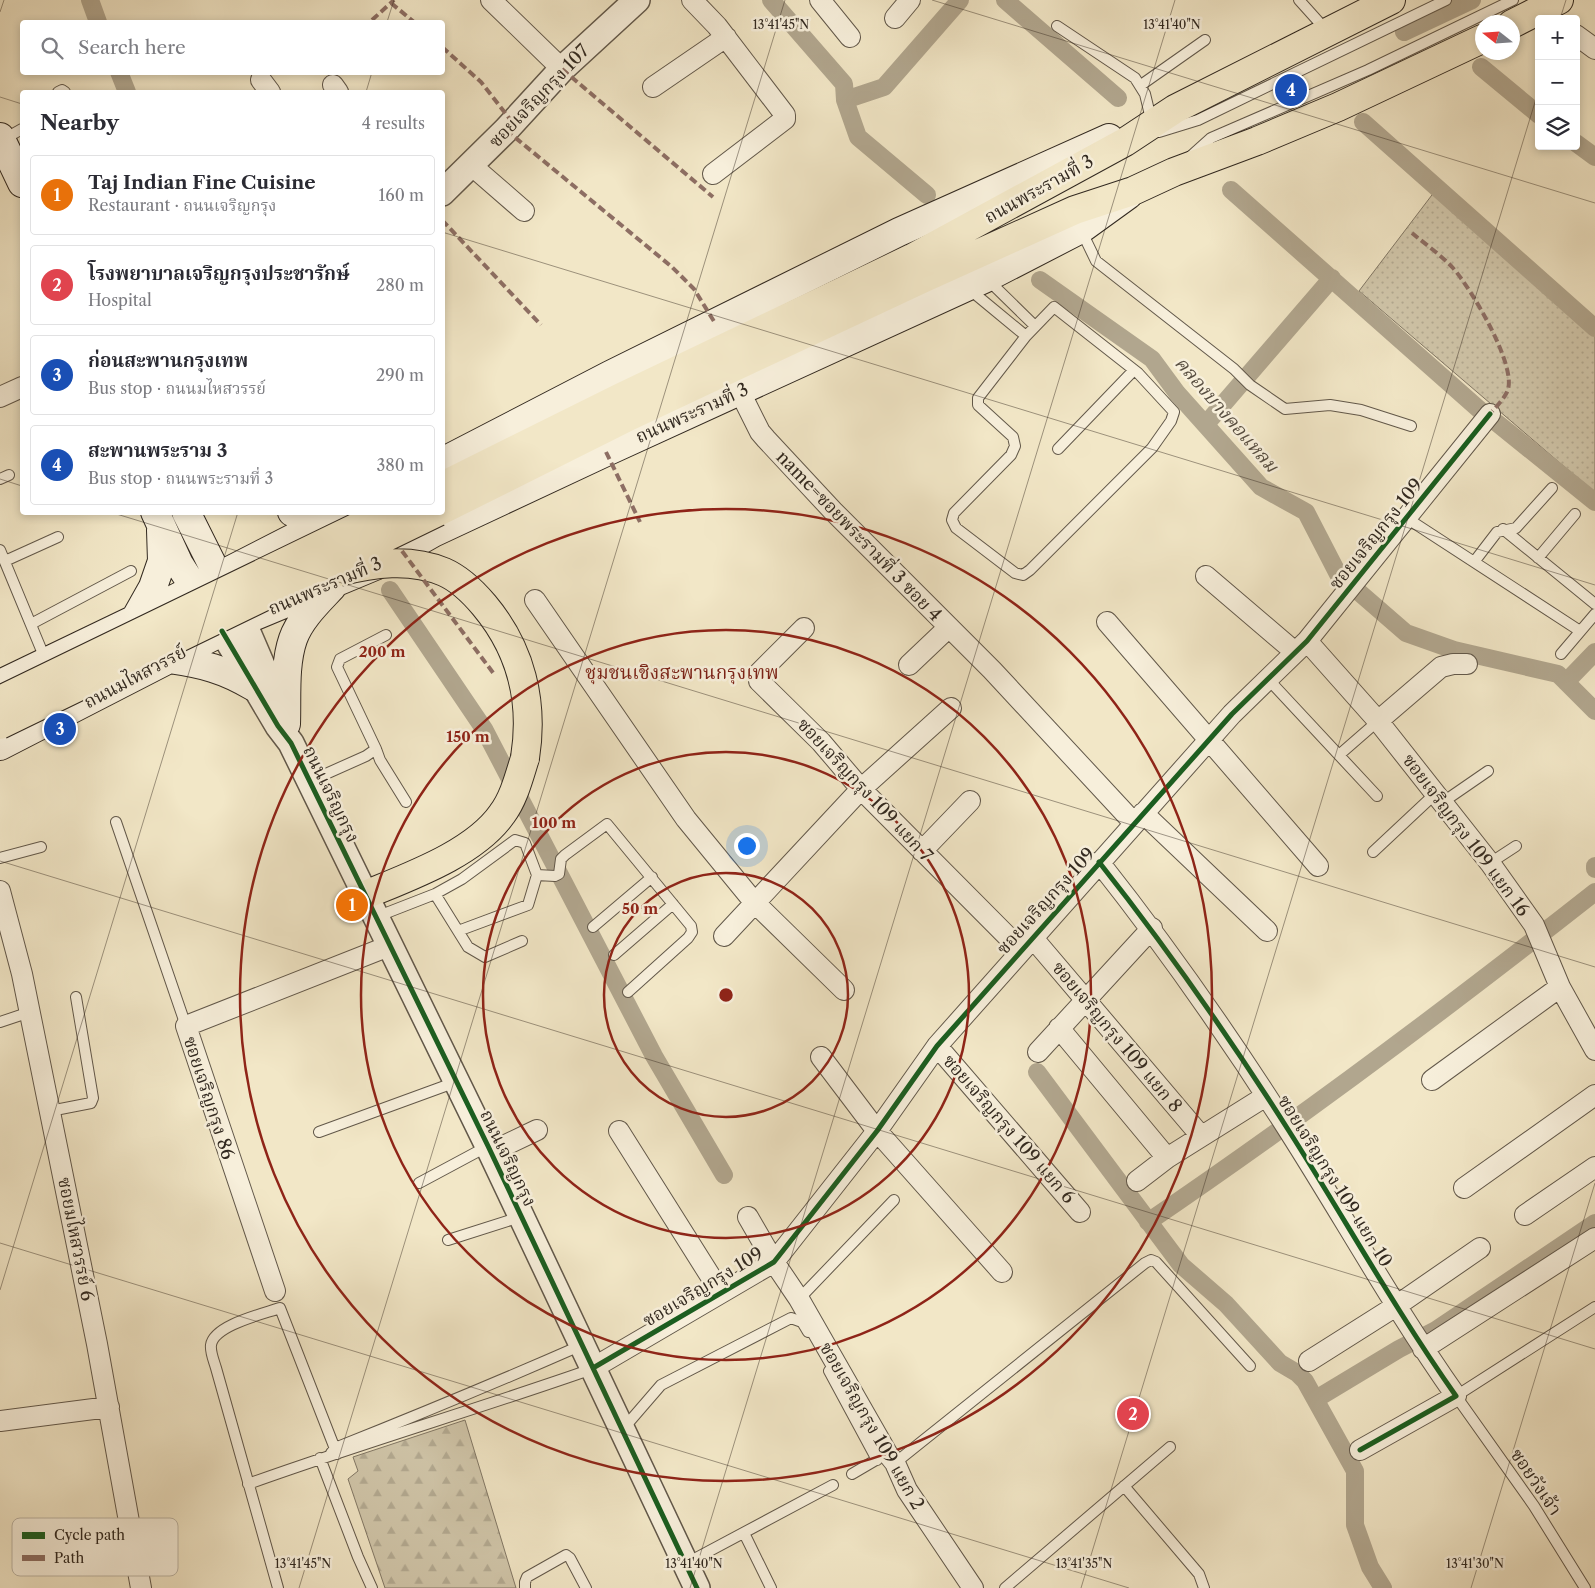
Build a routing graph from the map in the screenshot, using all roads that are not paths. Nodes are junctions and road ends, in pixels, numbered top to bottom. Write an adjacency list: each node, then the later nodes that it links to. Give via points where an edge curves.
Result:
1 (490, 0): 21 (street)
2 (637, 0): 21 (street, ซอยเจริญกรุง 107)
3 (692, 0): 15 (street)
4 (820, 0): 16 (street)
5 (910, 0): 11 (street)
6 (1299, 0): 14 (lane)
7 (1391, 0): 14 (main road, ถนนพระรามที่ 3)
8 (1446, 0): 25 (lane, via 1198,120)
9 (1513, 0): 27 (lane, via 1368,70 1211,138)
10 (1552, 9): 12 (main road)
11 (895, 18)
12 (1520, 21)
13 (1057, 26): 22 (lane)
14 (1328, 33): 24 (main road, ถนนพระรามที่ 3)
15 (726, 37): 23 (street); 28 (street, via 785,115 784,122)
16 (850, 37)
17 (1580, 38): 20 (street)
18 (1205, 40): 22 (lane)
19 (1475, 42): 27 (main road, ถนนพระรามที่ 3, via 1302,122)
20 (1595, 49)
21 (562, 69): 26 (street, ซอยเจริญกรุง 107)
22 (1141, 85): 24 (lane)
23 (653, 87)
24 (1163, 114): 25 (main road, ถนนพระรามที่ 3); 44 (main road, ถนนพระรามที่ 3, via 899,232)
25 (1125, 142): 40 (main road, ถนนพระรามที่ 3, via 912,258)
26 (471, 165): 29 (street, ซอยเจริญกรุง 107); 31 (street)
27 (1174, 172): 30 (main road, ถนนพระรามที่ 3)
28 (713, 174)
29 (445, 190)
30 (1133, 191): 32 (main road, ถนนพระรามที่ 3); 40 (main road, ถนนพระรามที่ 3, via 1075,210)
31 (524, 211)
32 (1081, 229): 33 (main road, ถนนพระรามที่ 3); 42 (lane, via 1096,261 1250,385 1285,409 1330,405 1361,410)
33 (976, 283): 34 (lane); 35 (lane); 38 (main road, ถนนพระรามที่ 3)
34 (1035, 326): 35 (lane); 36 (lane, via 1050,308 1057,308)
35 (1026, 336): 36 (lane, via 978,398 978,405 1013,437 1016,446 954,513 952,520 956,528 1014,573 1023,574 1030,570 1152,448 1171,421 1174,412)
36 (1134, 370): 43 (lane)
37 (20, 388): 39 (street)
38 (740, 392): 54 (main road, ถนนพระรามที่ 3, via 606,452); 74 (street, name=ซอยพระรามที่ 3 ซอย 4, via 760,432 832,511)
39 (0, 397)
40 (626, 406): 45 (main road, ถนนพระรามที่ 3); 52 (main road, ถนนพระรามที่ 3)
41 (1490, 414): 55 (street, ซอยเจริญกรุง 109)
42 (1411, 426)
43 (1058, 449)
44 (445, 460)
45 (445, 485)
46 (1552, 488): 56 (lane, via 1522,523 1516,528)
47 (1575, 514): 59 (lane)
48 (187, 515): 64 (main road, ถนนเจริญกรุง)
49 (338, 515): 64 (main road)
50 (383, 515): 87 (main road, ถนนพระรามที่ 3, bridge)
51 (390, 515): 54 (main road, via 402,533 419,535)
52 (445, 515)
53 (158, 519): 64 (main road, ถนนเจริญกรุง); 70 (main road, via 162,562 153,587)
54 (438, 519): 65 (main road, ถนนพระรามที่ 3, via 375,566); 66 (main road, ถนนพระรามที่ 3, bridge)
55 (1408, 519): 61 (lane); 78 (street, ซอยเจริญกรุง 109)
56 (1503, 529): 59 (lane); 61 (lane, via 1497,532)
57 (58, 537): 60 (lane)
58 (0, 550): 60 (lane)
59 (1538, 558): 68 (lane)
60 (5, 561): 72 (lane)
61 (1474, 562): 76 (lane)
62 (130, 571): 72 (lane)
63 (1206, 576): 78 (street, ซอยเจริญกรุง 109 แยก 16)
64 (205, 582): 70 (main road); 73 (main road, ถนนเจริญกรุง)
65 (336, 582): 73 (main road, ถนนพระรามที่ 3); 91 (main road, via 306,616 292,640 288,671)
66 (295, 583): 90 (main road, ถนนพระรามที่ 3, bridge); 119 (main road, bridge, via 365,566 398,563 444,572 475,594 501,626 511,644 527,700 525,758 502,815 484,834 464,848 402,879)
67 (536, 600): 117 (street, via 686,819)
68 (1595, 604)
69 (1595, 614): 76 (lane)
70 (135, 619): 81 (main road)
71 (1106, 622): 92 (street)
72 (30, 624): 81 (lane)
73 (232, 626): 80 (main road, ถนนมไหสวรรย์); 86 (street, ถนนเจริญกรุง); 91 (street, ถนนเจริญกรุง, via 266,672)
74 (949, 627): 83 (street); 103 (street, name=ซอยพระรามที่ 3 ซอย 4)
75 (804, 628): 98 (street, ซอยเจริญกรุง 109 แยก 7, via 759,673 759,682 821,742)
76 (1580, 631): 79 (lane)
77 (386, 635): 94 (lane, via 340,659 337,667)
78 (1301, 647): 84 (street, ซอยเจริญกรุง 109); 89 (street, ซอยเจริญกรุง 109 แยก 16)
79 (1561, 654)
80 (169, 659): 86 (main road, via 210,665); 93 (main road, ถนนมไหสวรรย์)
81 (46, 662): 85 (main road)
82 (1467, 664): 89 (street, via 1441,667)
83 (909, 665)
84 (1268, 679): 92 (street, ซอยเจริญกรุง 109); 95 (lane)
85 (0, 684)
86 (254, 687): 91 (street, ถนนเจริญกรุง)
87 (0, 700)
88 (951, 708): 98 (street)
89 (1378, 721): 95 (lane); 100 (street, ซอยเจริญกรุง 109 แยก 16)
90 (0, 725)
91 (289, 733): 97 (street, ถนนเจริญกรุง)
92 (1210, 739): 103 (street, ซอยเจริญกรุง 109); 112 (street)
93 (0, 746)
94 (376, 749): 97 (lane); 102 (lane)
95 (1339, 755): 99 (lane)
96 (1488, 771): 100 (lane)
97 (310, 781): 119 (street, ถนนเจริญกรุง)
98 (860, 790): 107 (street, ซอยเจริญกรุง 109 แยก 7); 117 (street)
99 (1377, 796)
100 (1440, 798): 108 (lane); 111 (street, ซอยเจริญกรุง 109 แยก 16)
101 (970, 801): 107 (street)
102 (406, 802)
103 (1138, 818): 110 (street, ซอยเจริญกรุง 109); 123 (street, name=ซอยพระรามที่ 3 ซอย 4)
104 (116, 822): 136 (lane)
105 (1516, 846): 111 (lane)
106 (41, 847): 109 (lane)
107 (922, 851): 126 (street, ซอยเจริญกรุง 109 แยก 7)
108 (1373, 852)
109 (0, 858)
110 (1099, 862): 121 (street, ซอยเจริญกรุง 109 แยก 10); 126 (street, ซอยเจริญกรุง 109)
111 (1490, 863): 129 (street, ซอยเจริญกรุง 109 แยก 16, via 1534,925)
112 (1318, 866)
113 (538, 875): 114 (lane, via 559,874 561,859 608,824); 116 (lane, via 525,843 515,840 462,879); 122 (lane, via 528,905)
114 (652, 877): 118 (lane); 120 (lane)
115 (0, 892): 134 (street, ซอยมไหสวรรย์ 6)
116 (435, 894): 119 (lane); 122 (lane)
117 (754, 902): 124 (street); 130 (street)
118 (674, 904): 128 (lane); 131 (lane, via 692,932)
119 (370, 906): 127 (street, ถนนเจริญกรุง)
120 (593, 927)
121 (1152, 928): 133 (street); 145 (street, ซอยเจริญกรุง 109 แยก 10)
122 (458, 931): 125 (lane, via 468,947 485,957)
123 (1267, 931)
124 (724, 936)
125 (522, 941)
126 (1026, 943): 133 (street, ซอยเจริญกรุง 109 แยก 8); 138 (street, ซอยเจริญกรุง 109)
127 (389, 946): 136 (street, ซอยเจริญกรุง 86); 143 (street, ถนนเจริญกรุง)
128 (614, 955)
129 (1560, 987): 139 (street, ซอยเจริญกรุง 109 แยก 16); 142 (street)
130 (844, 990)
131 (628, 992)
132 (76, 997): 146 (lane, via 93,1098 91,1103)
133 (1086, 999): 137 (street); 151 (street, ซอยเจริญกรุง 109 แยก 8)
134 (30, 1012): 135 (lane); 146 (street, ซอยมไหสวรรย์ 6)
135 (0, 1022)
136 (186, 1026): 168 (street, ซอยเจริญกรุง 86)
137 (1059, 1028): 140 (street); 153 (street)
138 (937, 1046): 149 (street, ซอยเจริญกรุง 109); 159 (street, ซอยเจริญกรุง 109 แยก 6)
139 (1595, 1050)
140 (1038, 1052)
141 (821, 1057): 149 (street)
142 (1432, 1080)
143 (456, 1082): 150 (lane); 152 (street, ถนนเจริญกรุง)
144 (1595, 1095): 157 (street)
145 (1266, 1096): 151 (street); 171 (street, ซอยเจริญกรุง 109 แยก 10)
146 (50, 1111): 180 (street, ซอยมไหสวรรย์ 6)
147 (537, 1130): 152 (street)
148 (620, 1131): 169 (street)
149 (877, 1131): 166 (street, ซอยเจริญกรุง 109); 167 (street)
150 (319, 1132)
151 (1201, 1136): 153 (street)
152 (489, 1149): 156 (lane); 161 (street, ถนนเจริญกรุง)
153 (1167, 1158): 155 (street)
154 (1595, 1167): 160 (street)
155 (1137, 1181)
156 (419, 1183)
157 (1464, 1188)
158 (894, 1200): 170 (lane)
159 (1080, 1212)
160 (1524, 1215)
161 (521, 1216): 164 (lane); 174 (street, ถนนเจริญกรุง)
162 (748, 1217): 166 (street, ซอยเจริญกรุง 109 แยก 2)
163 (1595, 1238): 173 (street)
164 (448, 1240)
165 (1480, 1248): 171 (street)
166 (774, 1262): 169 (street, ซอยเจริญกรุง 109); 170 (street, ซอยเจริญกรุง 109 แยก 2)
167 (1002, 1272)
168 (275, 1291)
169 (721, 1294): 177 (street, ซอยเจริญกรุง 109)
170 (799, 1299): 187 (street, ซอยเจริญกรุง 109 แยก 2)
171 (1396, 1306): 173 (street, ซอยเจริญกรุง 109 แยก 10); 175 (street)
172 (1595, 1307): 178 (lane)
173 (1420, 1343): 178 (street, ซอยเจริญกรุง 109 แยก 10)
174 (582, 1345): 177 (street, ถนนเจริญกรุง); 179 (lane)
175 (1309, 1361)
176 (1250, 1366): 187 (lane, via 1152,1260)
177 (593, 1368): 181 (lane); 183 (street, ถนนเจริญกรุง)
178 (1456, 1396): 185 (street); 204 (lane, ซอยวังเจ้า, via 1534,1506)
179 (451, 1402): 181 (lane); 186 (lane)
180 (109, 1407): 182 (street); 192 (street, ซอยมไหสวรรย์ 6)
181 (458, 1416): 186 (lane)
182 (0, 1421)
183 (622, 1430): 187 (lane, via 661,1385 791,1318 802,1322); 194 (street, ถนนเจริญกรุง)
184 (1170, 1447): 191 (lane)
185 (1360, 1450)
186 (330, 1454): 189 (lane); 189 (lane, via 280,1308 225,1328 214,1337 211,1346); 197 (lane, via 358,1558)
187 (886, 1459): 188 (lane); 195 (street, ซอยเจริญกรุง 109 แยก 2)
188 (852, 1474)
189 (248, 1484): 196 (lane)
190 (833, 1485): 193 (lane)
191 (1124, 1486): 202 (lane); 203 (lane, via 1199,1574)
192 (129, 1518)
193 (744, 1533): 194 (lane); 201 (lane)
194 (686, 1564): 200 (street, ถนนเจริญกรุง)
195 (969, 1587)
196 (278, 1588)
197 (372, 1588)
198 (525, 1588): 199 (lane, via 527,1577 566,1555)
199 (586, 1588)
200 (697, 1588)
201 (771, 1588)
202 (1005, 1588)
203 (1204, 1588)
204 (1585, 1588)

